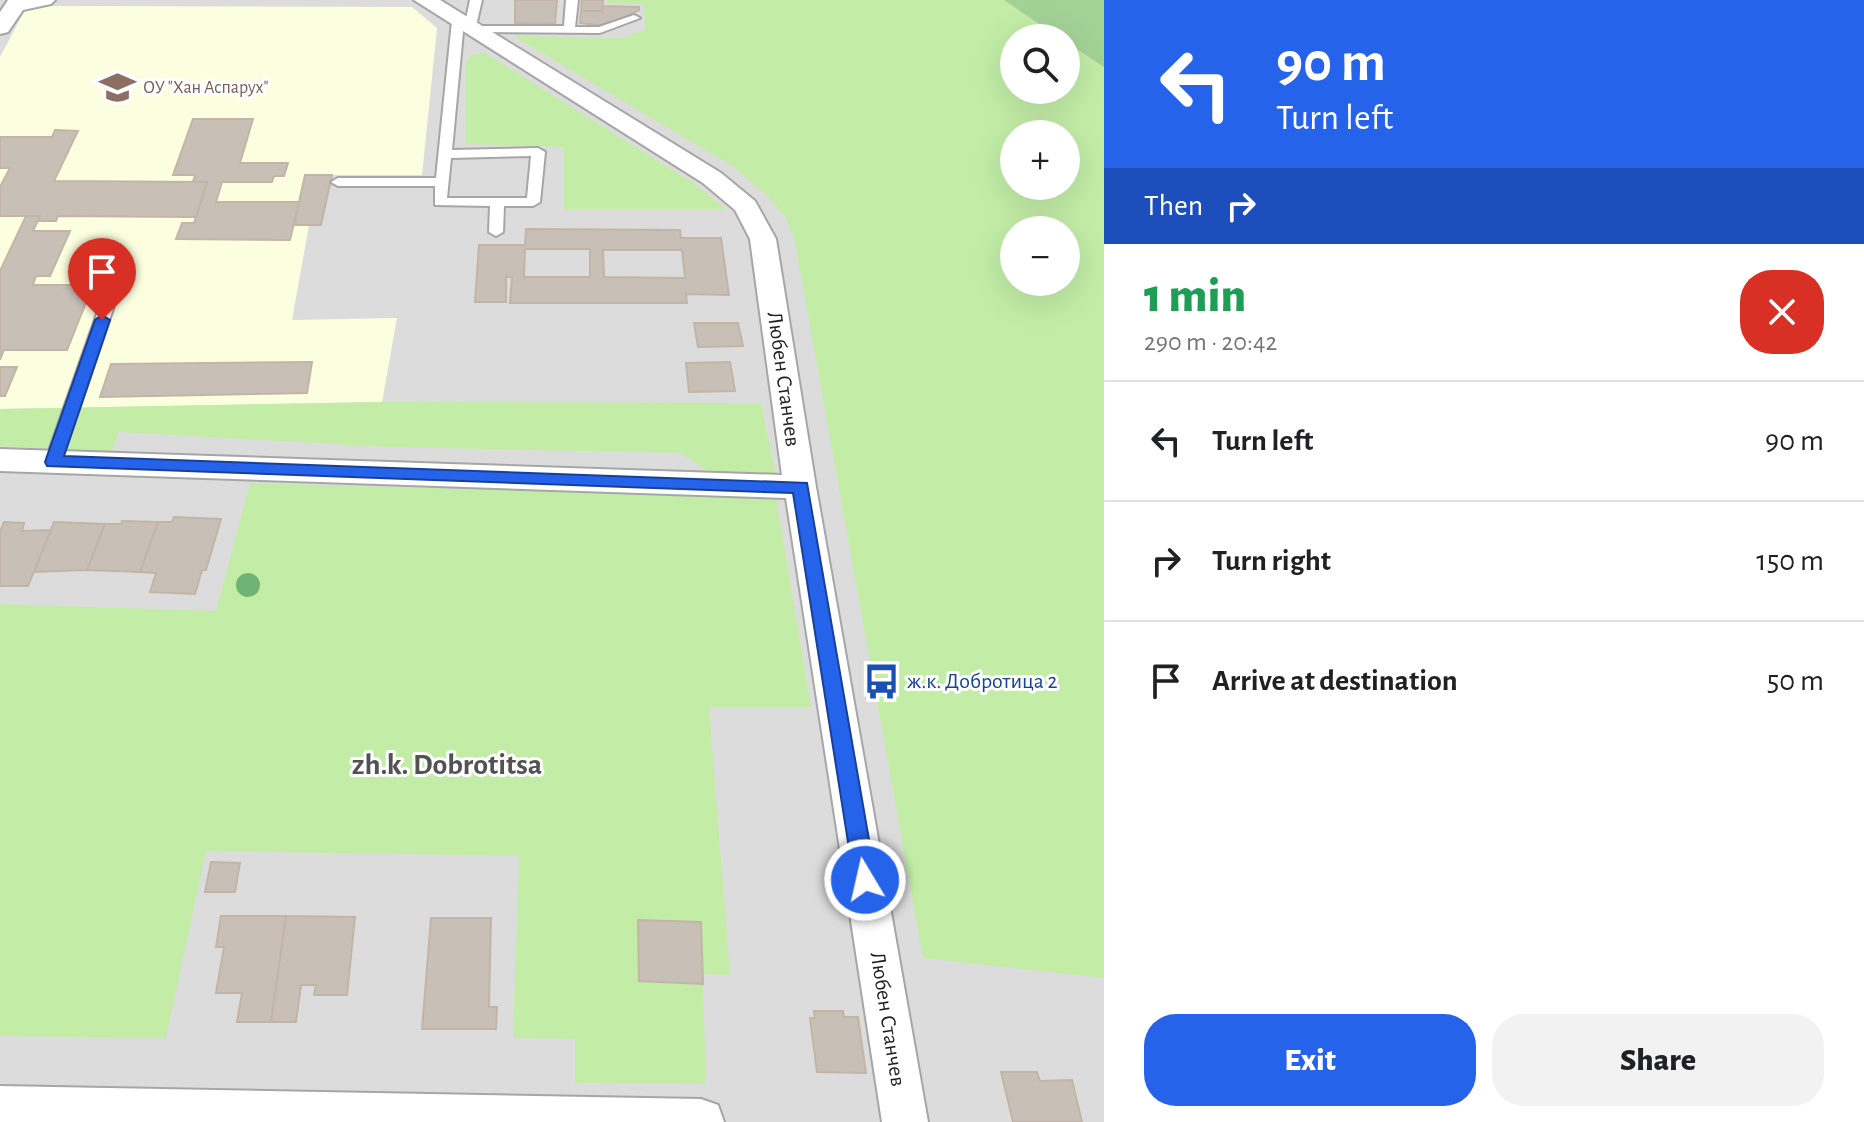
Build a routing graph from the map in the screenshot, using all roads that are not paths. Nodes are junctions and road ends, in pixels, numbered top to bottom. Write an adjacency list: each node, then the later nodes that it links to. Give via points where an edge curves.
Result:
1 (44, 0): 6 (street, via 16,5)
2 (425, 0): 4 (street, Любен Станчев)
3 (572, 0): 7 (lane)
4 (468, 17): 7 (lane); 8 (lane); 16 (street, Любен Станчев, via 712,178 746,206 763,239)
5 (634, 18): 7 (lane, via 600,30)
6 (0, 27)
7 (569, 30)
8 (447, 154): 10 (lane); 11 (lane, via 538,152 533,202)
9 (338, 182): 10 (lane)
10 (443, 182): 11 (lane, via 440,202)
11 (497, 202): 12 (lane)
12 (496, 232)
13 (112, 291): 15 (lane)
14 (0, 460): 15 (street)
15 (53, 462): 16 (street)
16 (800, 487): 20 (street, Любен Станчев)
17 (0, 1109): 18 (street)
18 (296, 1118): 19 (street)
19 (701, 1122)
20 (905, 1122)

